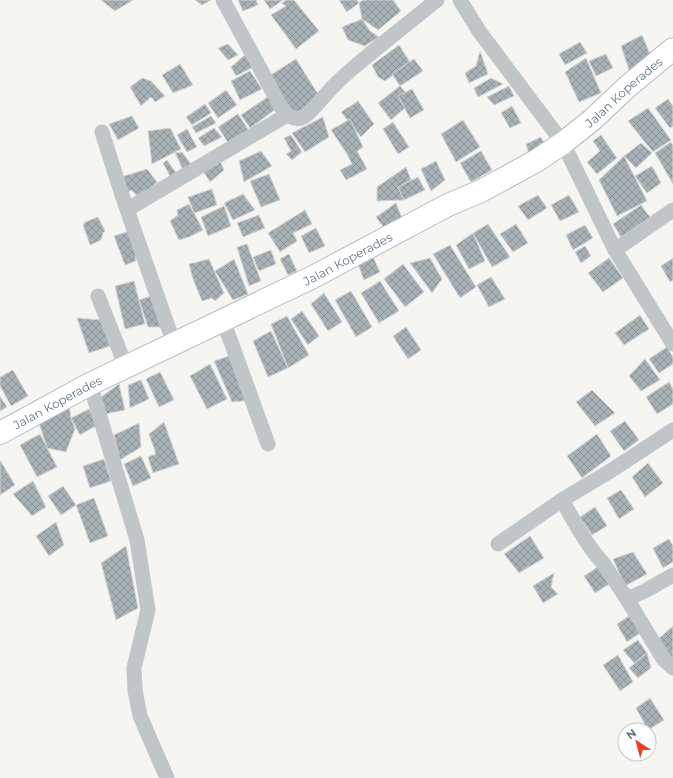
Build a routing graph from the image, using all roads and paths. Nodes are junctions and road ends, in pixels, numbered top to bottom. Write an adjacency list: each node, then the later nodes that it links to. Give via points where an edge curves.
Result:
1 (223, 0): 5 (street)
2 (437, 0): 5 (street, via 378,46 332,87 306,116 297,119)
3 (460, 0): 7 (street, via 479,31)
4 (673, 49): 7 (street, Jalan Koperades)
5 (288, 115): 8 (street)
6 (102, 132): 8 (street)
7 (563, 143): 10 (street); 12 (street, Jalan Koperades, via 536,161 480,191)
8 (128, 209): 13 (street)
9 (673, 210): 10 (street)
10 (615, 250): 14 (street)
11 (98, 296): 15 (street)
12 (223, 320): 13 (street, Jalan Koperades); 19 (street)
13 (174, 344): 15 (street, Jalan Koperades)
14 (673, 344)
15 (126, 367): 16 (street, Jalan Koperades)
16 (90, 384): 18 (street, Jalan Koperades); 25 (street, via 137,540 148,610 134,668 135,690 140,716)
17 (673, 430): 20 (street)
18 (0, 433)
19 (268, 444)
20 (562, 500): 21 (street); 23 (street, via 581,533)
21 (498, 544)
22 (673, 576): 23 (street)
23 (627, 599): 24 (street, via 664,660)
24 (673, 668)
25 (167, 778)

